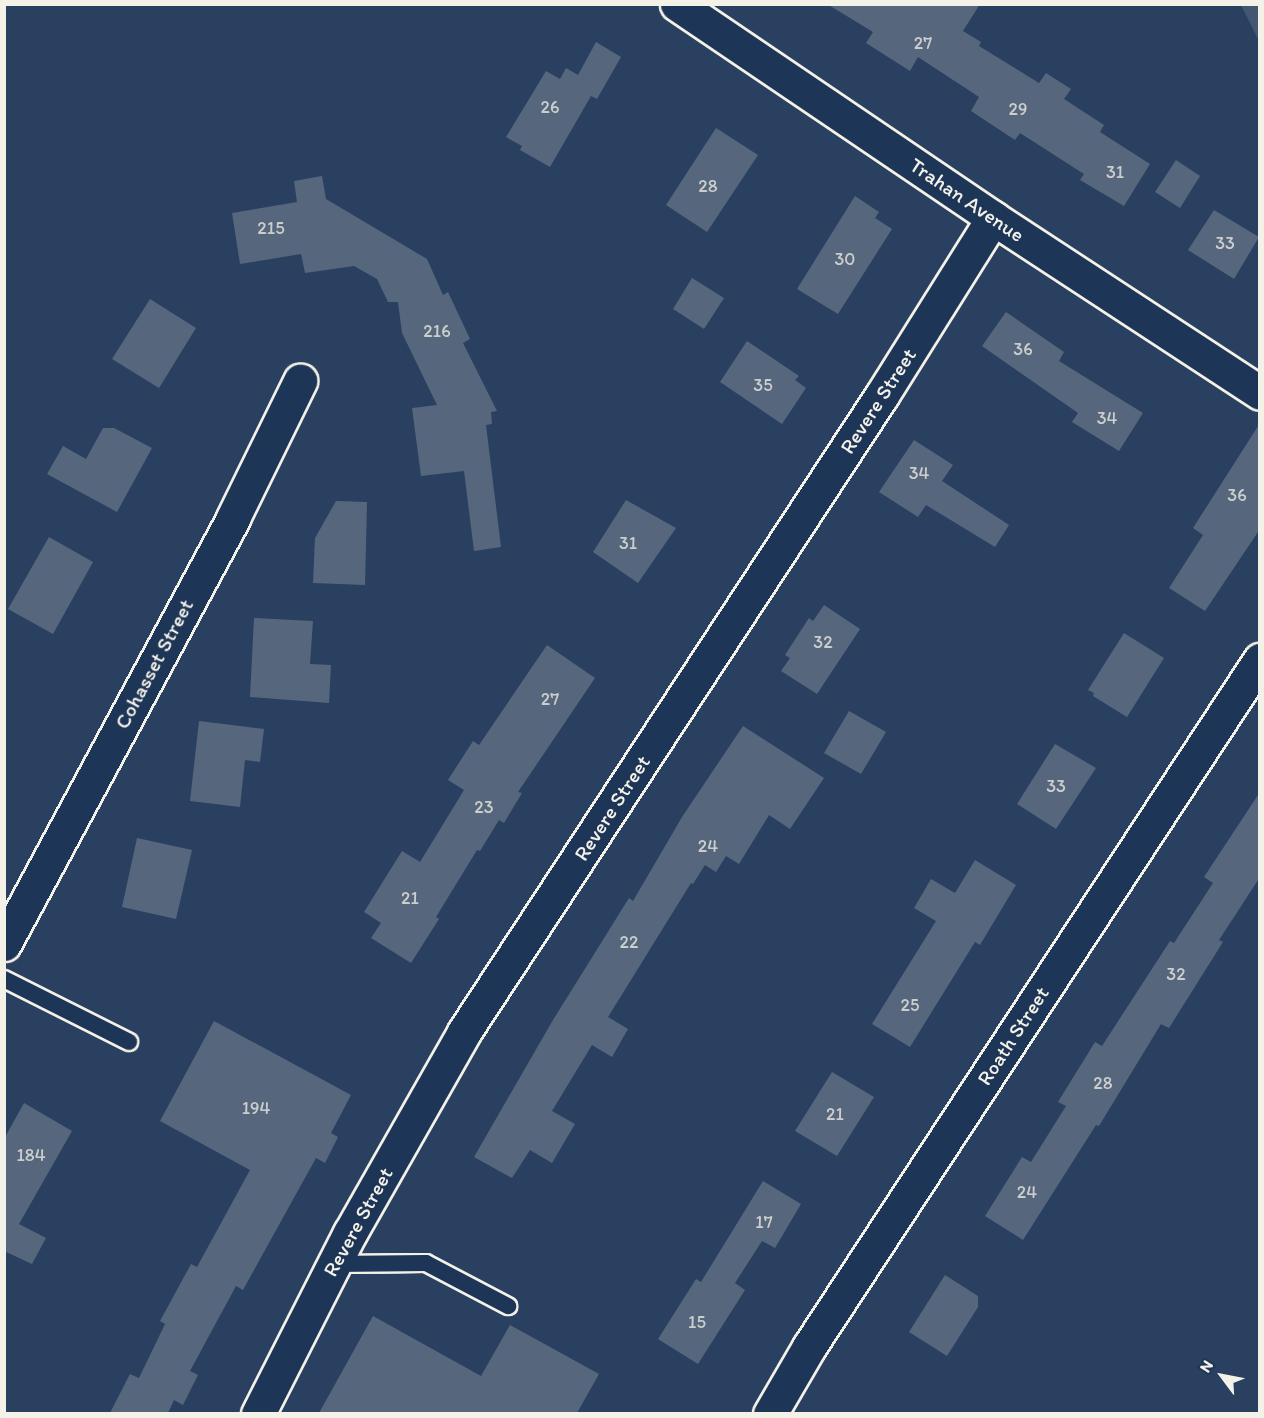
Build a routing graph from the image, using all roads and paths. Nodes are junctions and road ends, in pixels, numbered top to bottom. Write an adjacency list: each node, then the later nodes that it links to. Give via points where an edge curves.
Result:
1 (677, 4): 2 (street, Trahan Avenue)
2 (993, 218): 4 (street, Trahan Avenue); 9 (street, Revere Street, via 882,396 464,1032)
3 (300, 381): 6 (street, Cohasset Street, via 233,518)
4 (1260, 393)
5 (1260, 660): 12 (street, Roath Street, via 828,1318)
6 (4, 944)
7 (4, 979): 8 (lane)
8 (129, 1042)
9 (335, 1264): 10 (lane, via 426,1263); 11 (street, Revere Street)
10 (508, 1305)
11 (258, 1413)
12 (770, 1413)

